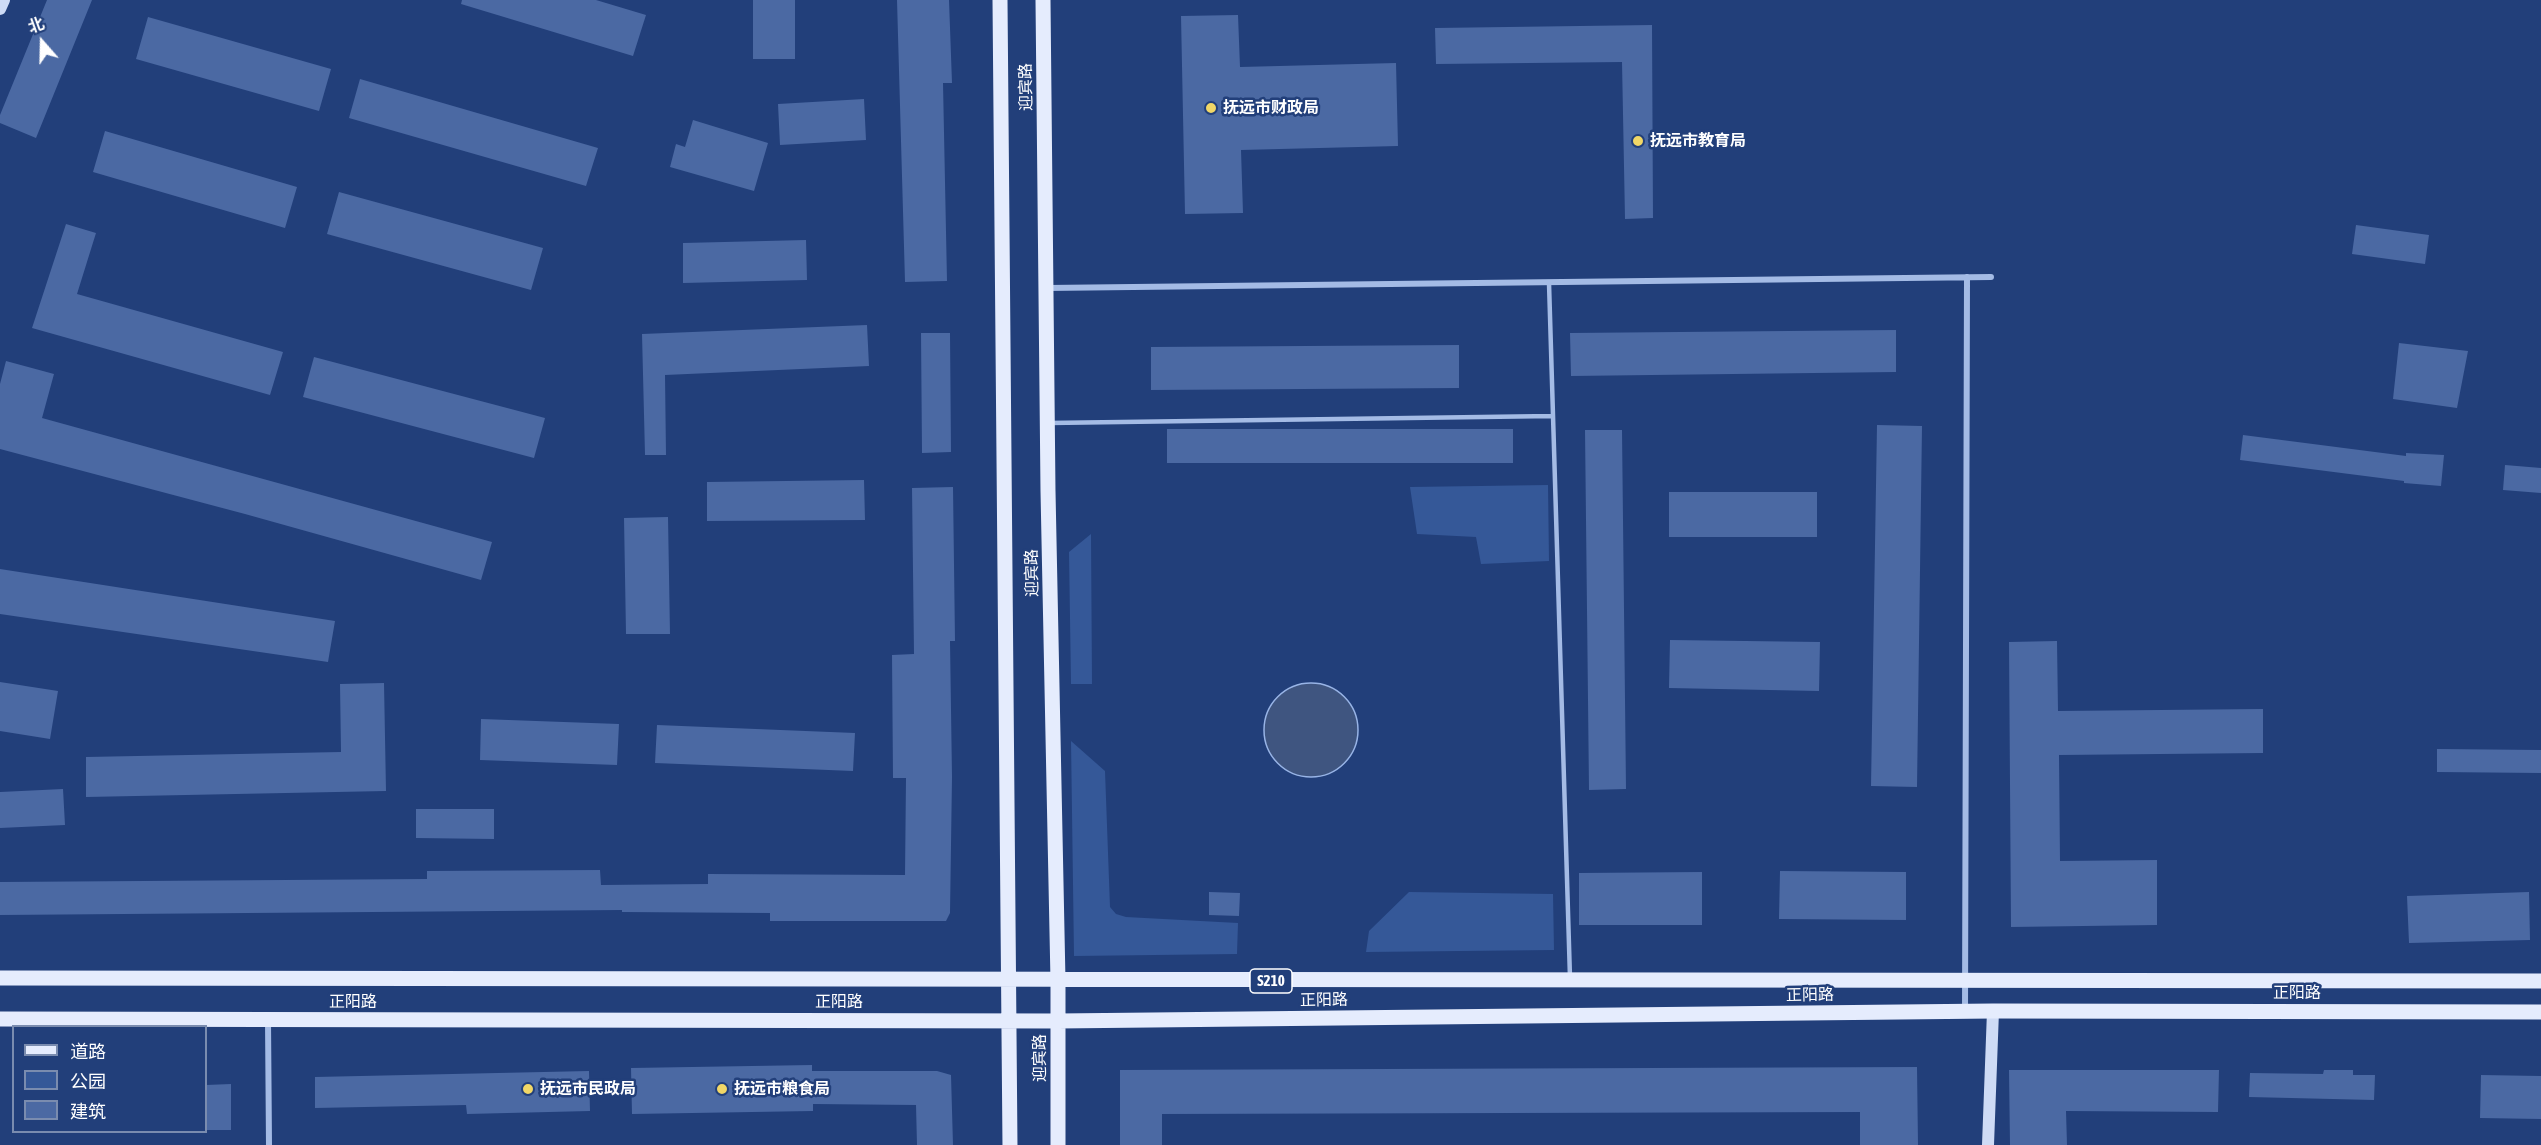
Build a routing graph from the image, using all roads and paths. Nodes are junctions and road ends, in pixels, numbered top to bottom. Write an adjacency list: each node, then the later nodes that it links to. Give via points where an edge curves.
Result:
1 (4, 0): 4 (street)
2 (1000, 0): 13 (main road, 迎宾路)
3 (1043, 0): 8 (main road, 迎宾路)
4 (0, 9)
5 (1967, 277): 6 (street); 7 (street); 12 (street)
6 (1991, 277)
7 (1549, 283): 8 (street); 9 (lane)
8 (1046, 288): 10 (main road, 迎宾路)
9 (1553, 416): 10 (lane); 15 (lane)
10 (1047, 423): 14 (main road, 迎宾路)
11 (0, 978): 13 (main road, 正阳路 / S210)
12 (1964, 980): 15 (main road, 正阳路 / S210); 16 (main road, 正阳路 / S210); 17 (street)
13 (1010, 981): 14 (main road, 正阳路 / S210); 22 (main road, 迎宾路)
14 (1058, 981): 15 (main road, 正阳路 / S210); 23 (main road, 迎宾路)
15 (1570, 981)
16 (2541, 981)
17 (1965, 1011): 18 (main road, 正阳路); 23 (main road, 正阳路)
18 (1993, 1011): 19 (main road, 正阳路); 27 (street)
19 (2541, 1012)
20 (0, 1018): 21 (main road, 正阳路)
21 (268, 1020): 22 (main road, 正阳路); 24 (street)
22 (1010, 1020): 23 (main road, 正阳路); 25 (main road, 迎宾路)
23 (1058, 1021): 26 (main road, 迎宾路)
24 (269, 1145)
25 (1010, 1145)
26 (1058, 1145)
27 (1988, 1145)

